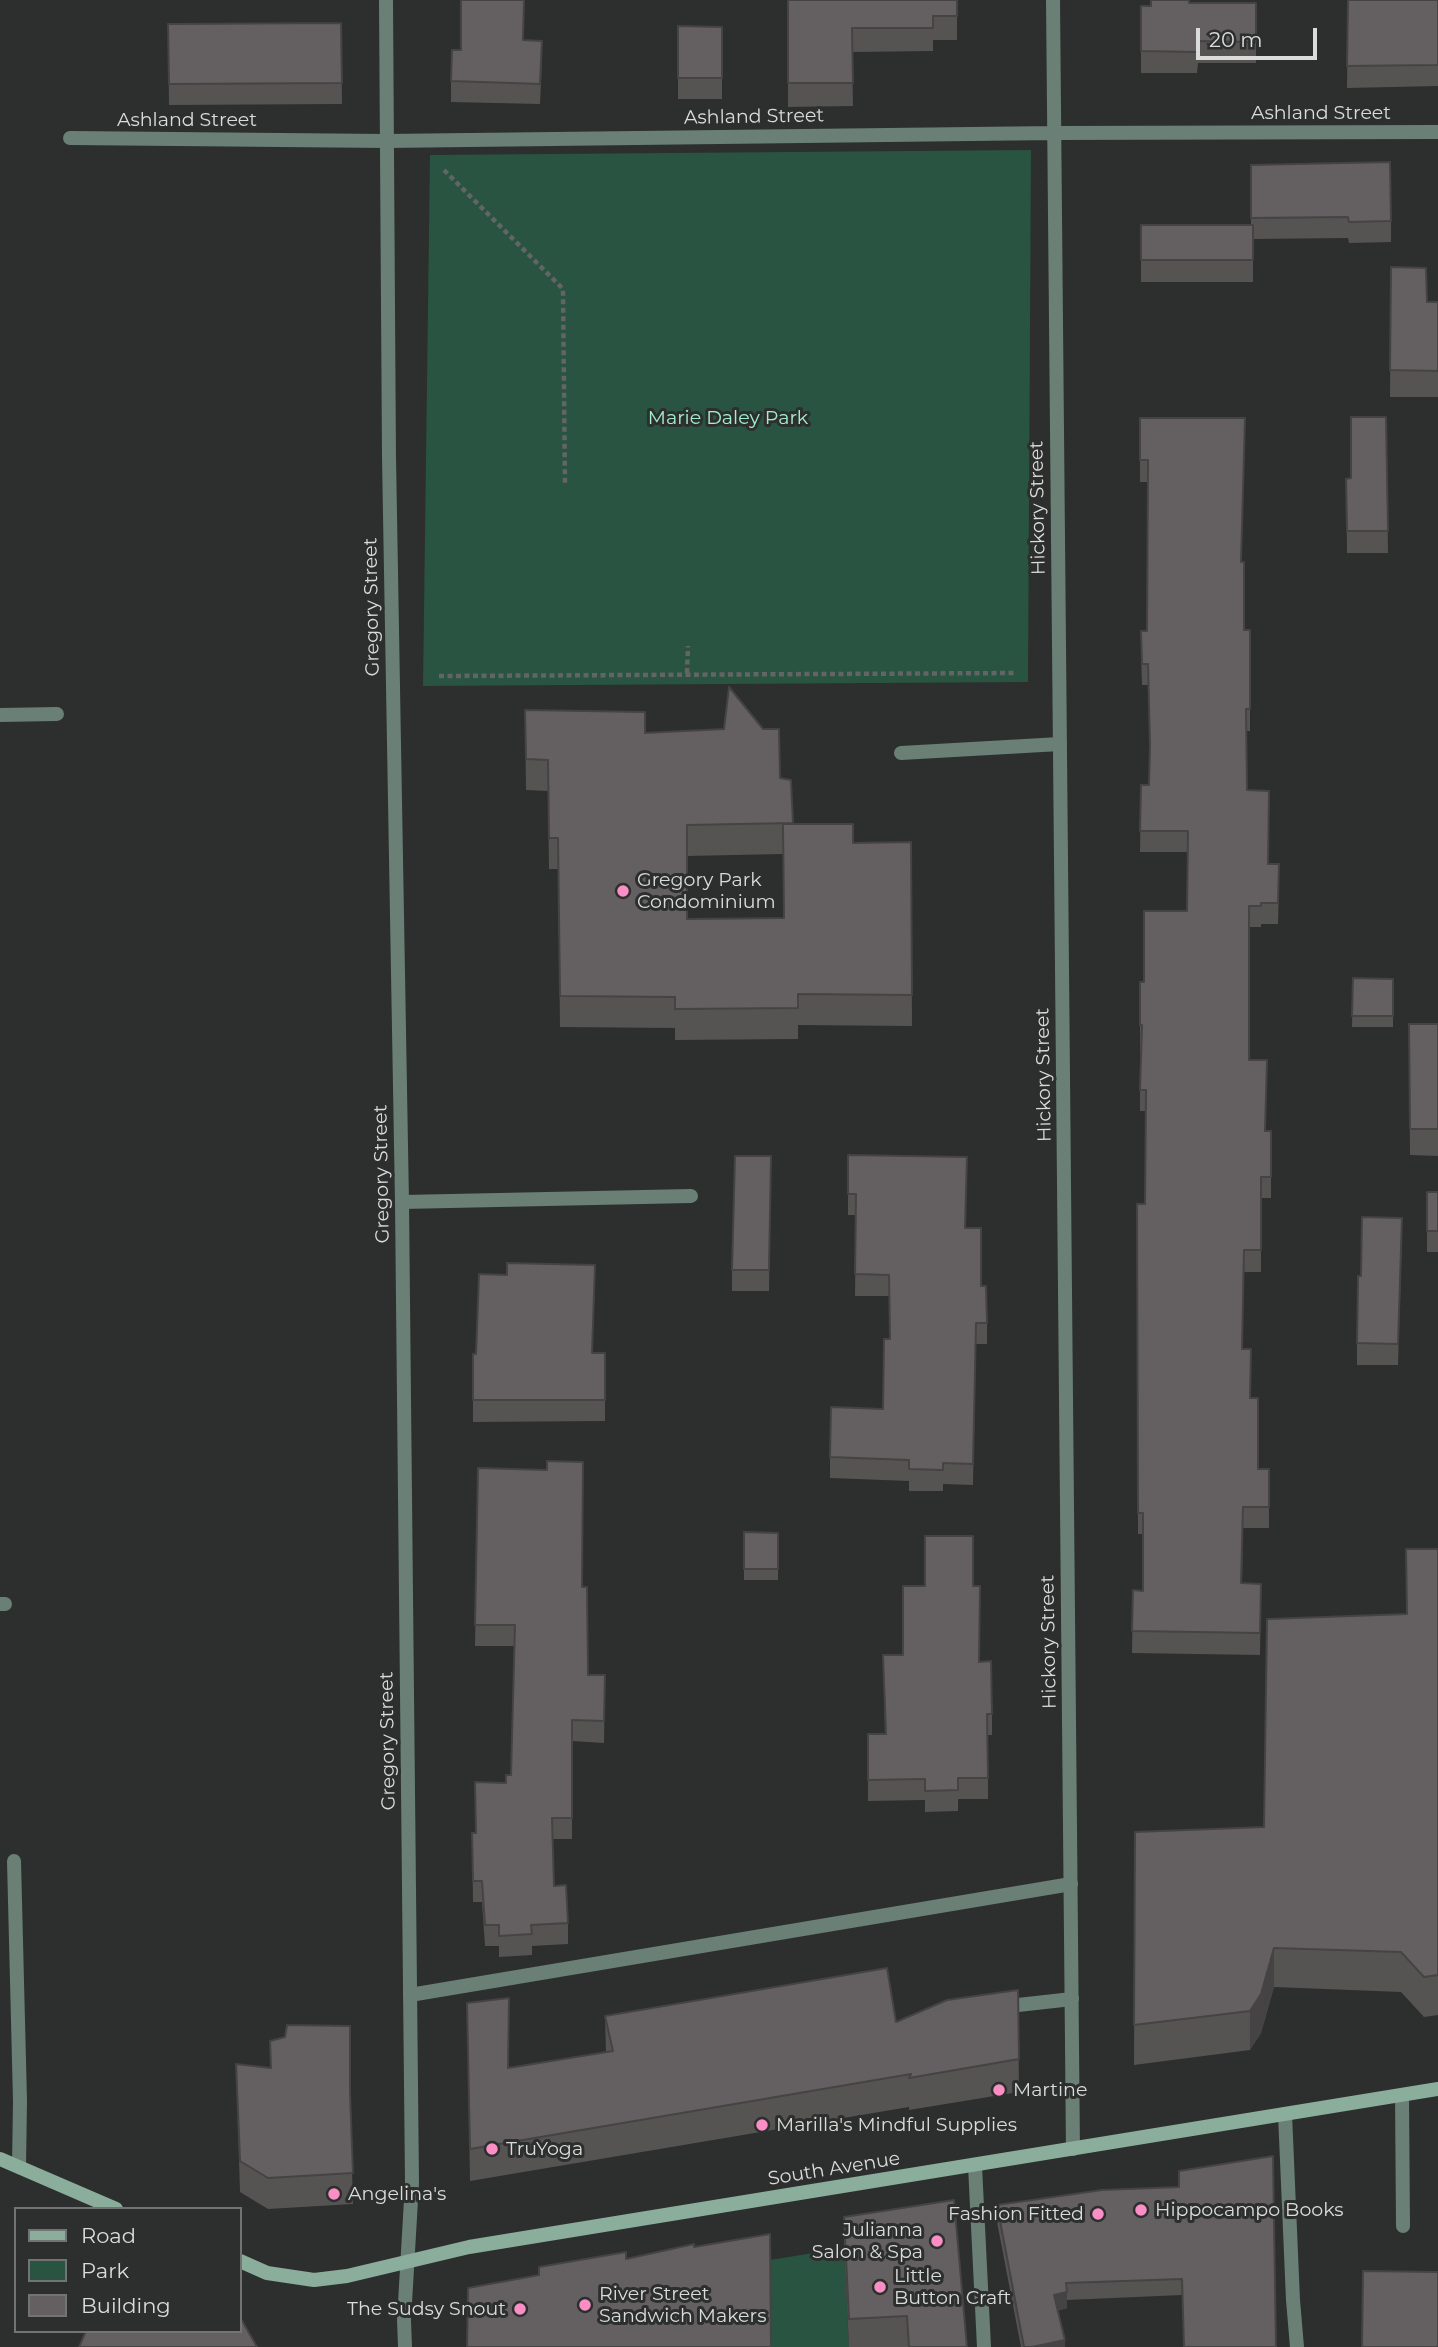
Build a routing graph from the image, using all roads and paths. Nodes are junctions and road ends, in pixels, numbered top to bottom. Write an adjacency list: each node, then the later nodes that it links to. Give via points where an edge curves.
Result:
1 (386, 0): 6 (street, Gregory Street)
2 (1054, 0): 4 (street, Hickory Street)
3 (1438, 132): 4 (street, Ashland Street)
4 (1054, 133): 6 (street, Ashland Street); 15 (street, Hickory Street)
5 (70, 138): 6 (street, Ashland Street)
6 (386, 141): 18 (street, Gregory Street)
7 (436, 162): 8 (path, via 563,289)
8 (565, 486)
9 (688, 646): 10 (path)
10 (687, 673): 11 (path); 12 (path)
11 (1016, 673)
12 (439, 676)
13 (57, 714): 14 (street)
14 (0, 715)
15 (1060, 744): 16 (street); 20 (street, Hickory Street)
16 (901, 752)
17 (691, 1196): 18 (street)
18 (402, 1202): 21 (street, Gregory Street)
19 (14, 1861): 30 (street)
20 (1070, 1884): 21 (street); 22 (street, Hickory Street)
21 (410, 1995): 33 (street, Gregory Street)
22 (1072, 1998): 23 (street); 27 (street, Hickory Street)
23 (988, 2008)
24 (1438, 2089): 25 (main road, South Avenue)
25 (1402, 2095): 26 (main road, South Avenue); 32 (street)
26 (1285, 2114): 27 (main road, South Avenue); 37 (street)
27 (1073, 2149): 29 (main road, South Avenue)
28 (0, 2160): 30 (main road)
29 (975, 2166): 33 (main road, South Avenue, via 469,2247); 36 (street)
30 (19, 2167): 31 (main road)
31 (111, 2207)
32 (1403, 2226)
33 (408, 2261): 34 (main road, South Avenue, via 314,2280 267,2273); 35 (street, Gregory Street)
34 (242, 2263)
35 (405, 2347)
36 (984, 2347)
37 (1297, 2347)

